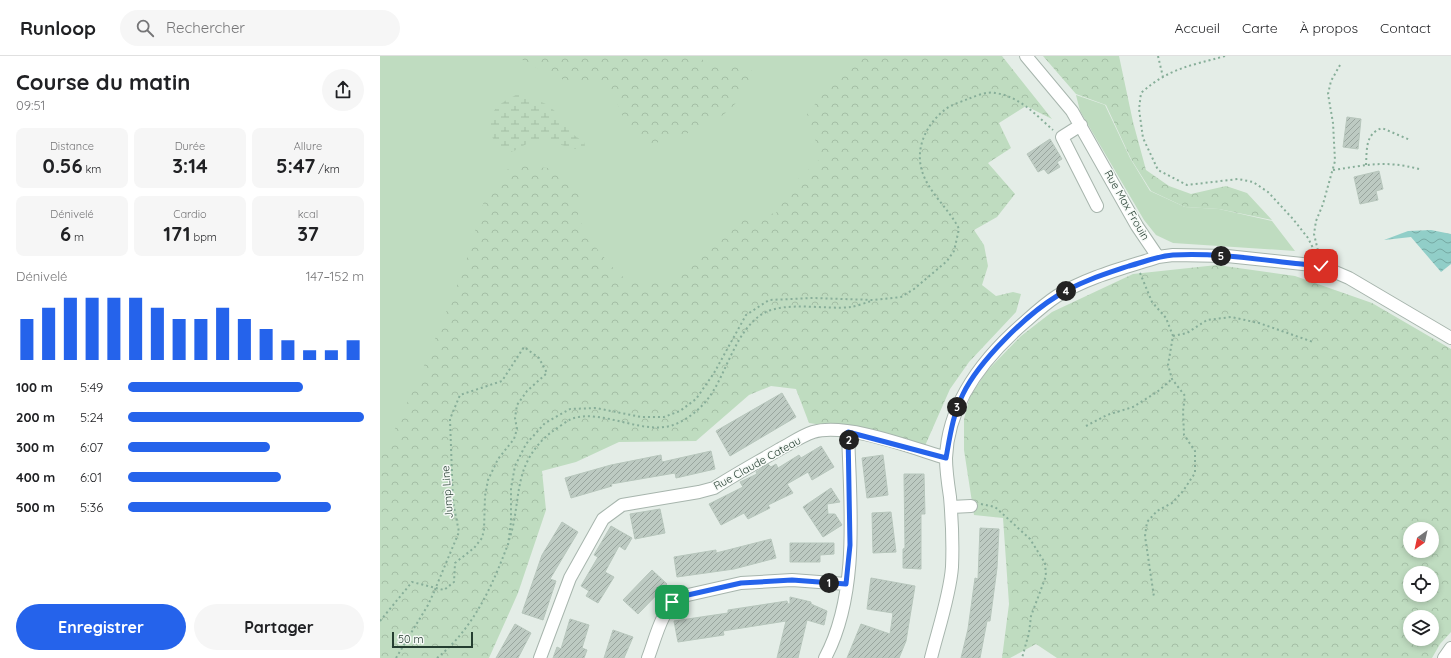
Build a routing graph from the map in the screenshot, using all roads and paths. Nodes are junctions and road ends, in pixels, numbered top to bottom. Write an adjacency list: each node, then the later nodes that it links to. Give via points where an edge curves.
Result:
1 (1026, 56): 6 (street, Rue Max Frouin)
2 (1158, 56): 5 (path)
3 (1224, 56): 5 (path, via 1178,68)
4 (1340, 65): 11 (path, via 1331,81 1328,94 1333,123)
5 (1163, 77): 15 (path, via 1141,93 1139,109 1143,138 1158,170 1187,185 1238,179 1253,182 1268,192 1293,219 1308,238)
6 (1081, 125): 7 (street); 13 (street, Rue Max Frouin, via 1137,226)
7 (1062, 137): 12 (street); 16 (path, via 1023,104 993,92 977,95 947,108 930,124 920,149 921,168 929,186 960,229 954,251 947,261 901,297)
8 (1410, 140): 9 (path, via 1382,128 1374,131 1369,138)
9 (1366, 164): 10 (path, via 1389,163); 11 (path)
10 (1419, 169)
11 (1333, 170): 15 (path, via 1314,234)
12 (1097, 206)
13 (1158, 257): 14 (street); 15 (street, via 1227,256)
14 (1137, 264): 17 (path, via 1152,302 1166,318); 23 (street, via 1082,283 1057,296 1017,328 973,377 963,393 956,411)
15 (1321, 266): 18 (street, via 1349,278)
16 (874, 300): 26 (path, via 851,307 787,308 769,310 762,314 744,333 710,396 698,410 672,427 659,429 595,417 571,419 543,438 523,472 514,527); 26 (path, via 769,300 746,315 696,399 680,411 664,417 641,417 596,408 570,409 545,423 526,444 516,466 511,488)
17 (1173, 336): 19 (path, via 1187,333 1207,320 1231,317); 20 (path, via 1168,365)
18 (1451, 338)
19 (1313, 342)
20 (1172, 379): 21 (path, via 1133,407 1107,415); 28 (path, via 1185,396 1184,435 1195,451 1195,473 1172,503 1157,511 1147,522 1145,536)
21 (1086, 426)
22 (848, 432): 23 (street, Rue Claude Cateau); 27 (street, via 850,545); 32 (street, Rue Claude Cateau, via 812,432 714,488 634,501 612,510 603,519 570,578)
23 (946, 458): 25 (street)
24 (971, 506): 25 (street); 36 (path, via 979,503 995,507 1030,539 1045,563 1046,576 1031,616)
25 (951, 508): 35 (street, via 952,568)
26 (508, 545): 31 (path, via 494,582 477,613)
27 (846, 584): 33 (street, via 792,580 741,583 679,597 672,602 665,614); 34 (street, via 840,620)
28 (1154, 597)
29 (380, 621): 30 (path, Jump Line, via 412,582 444,590 454,582 455,563 482,538 488,480 498,459 514,439 517,429 517,405 527,391 547,372 539,358 524,347 502,381 460,395 450,418 453,502 459,532 435,588 428,605)
30 (396, 658)
31 (436, 658)
32 (540, 658)
33 (648, 658)
34 (824, 658)
35 (931, 658)
36 (1022, 658)

